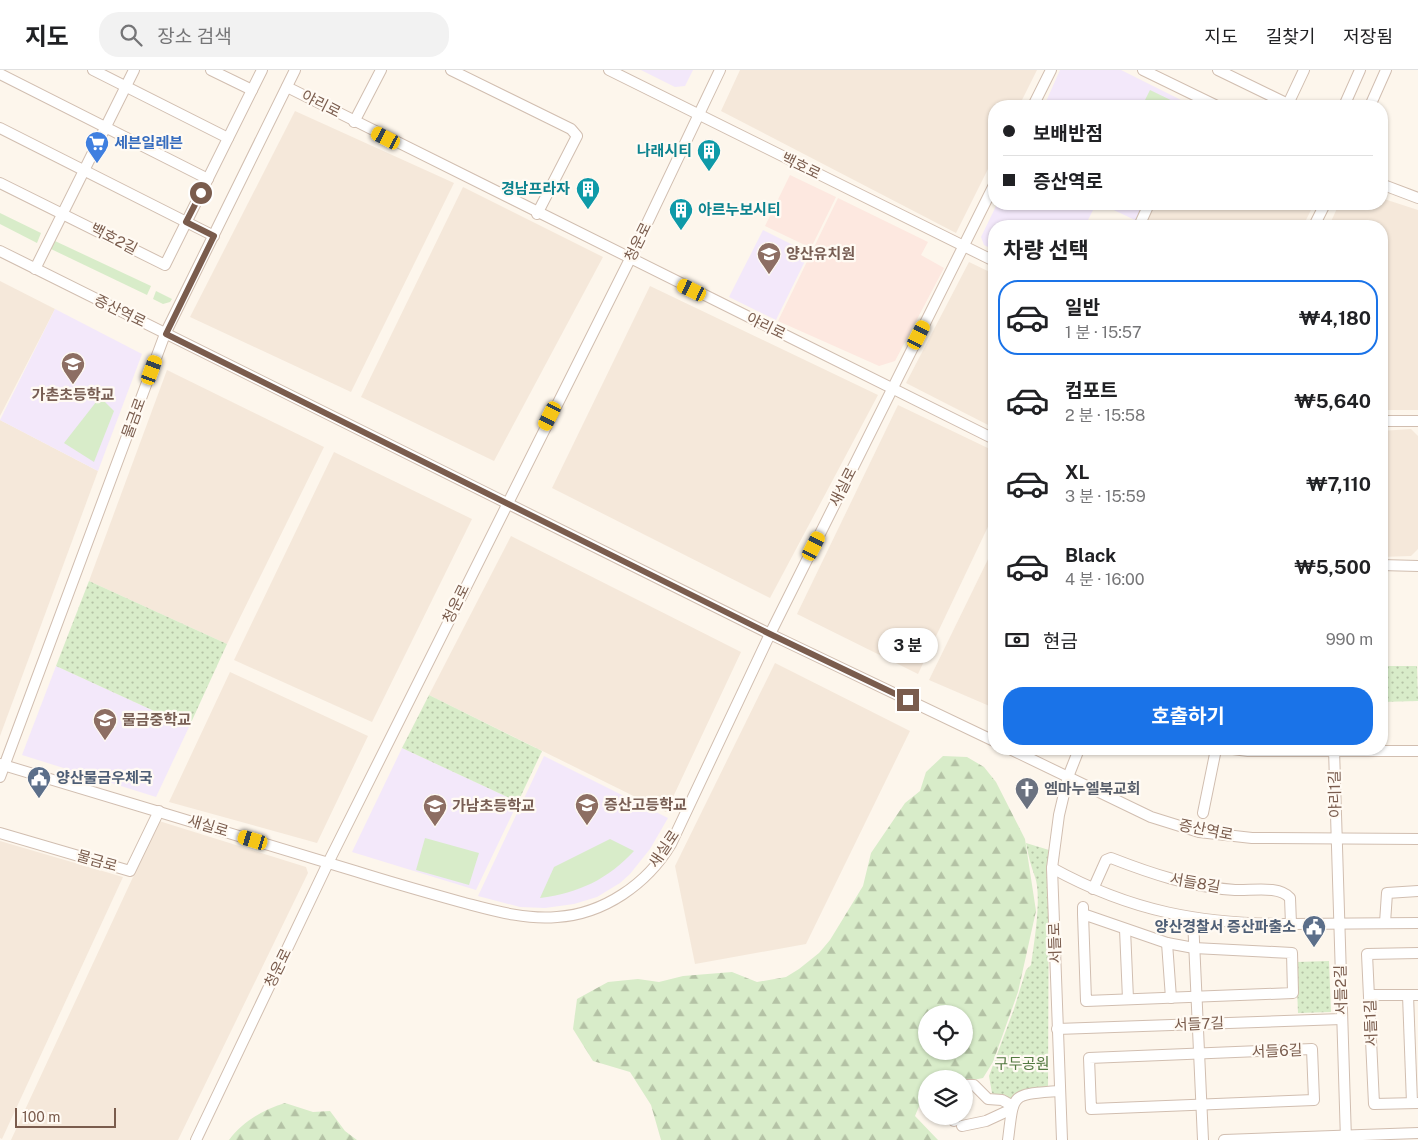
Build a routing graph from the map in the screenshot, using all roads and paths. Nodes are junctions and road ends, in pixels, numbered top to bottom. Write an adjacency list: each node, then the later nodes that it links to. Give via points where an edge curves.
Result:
1 (93, 70): 17 (street)
2 (134, 70): 17 (street)
3 (211, 70): 19 (street)
4 (262, 70): 19 (street, 백호2길)
5 (295, 70): 18 (street, 물금로)
6 (381, 70): 27 (street, 야리로)
7 (451, 70): 38 (street, via 572,129 577,136)
8 (609, 70): 26 (street, 백호로)
9 (720, 70): 26 (street, 청운로)
10 (1051, 70): 20 (street)
11 (1143, 70): 21 (street)
12 (1218, 70): 22 (street)
13 (1304, 70): 23 (street)
14 (1360, 70): 24 (street)
15 (1386, 70): 25 (street)
16 (0, 72): 29 (street)
17 (126, 86): 29 (street); 30 (street)
18 (287, 87): 27 (street, 야리로); 40 (street, 물금로)
19 (252, 90): 30 (street, 백호2길)
20 (1036, 100)
21 (1205, 100)
22 (1280, 100)
23 (1292, 100)
24 (1347, 100)
25 (1373, 100)
26 (699, 115): 41 (street, 백호로); 43 (street, 청운로)
27 (354, 122): 38 (street, 야리로)
28 (0, 128): 31 (street)
29 (106, 128): 31 (street); 32 (street)
30 (228, 138): 32 (street, 백호2길)
31 (85, 171): 37 (street); 39 (street)
32 (208, 179): 39 (street, 백호2길)
33 (0, 183): 37 (street)
34 (1388, 187): 36 (street)
35 (988, 197): 41 (street, 새실로)
36 (1418, 198)
37 (63, 214): 39 (street, 백호2길, via 165,265); 45 (street)
38 (538, 214): 43 (street, 야리로)
39 (186, 222): 40 (street)
40 (214, 236): 46 (street, 물금로)
41 (963, 247): 44 (street, 백호로); 47 (street, 새실로)
42 (0, 251): 45 (street, 증산역로)
43 (630, 259): 47 (street, 야리로); 51 (street, 청운로)
44 (988, 259)
45 (35, 269): 46 (street, 증산역로)
46 (166, 334): 51 (street, 증산역로); 62 (street, 물금로)
47 (892, 389): 50 (street, 야리로); 54 (street, 새실로)
48 (1388, 420): 49 (street)
49 (1418, 422)
50 (988, 436)
51 (506, 503): 54 (street, 증산역로); 70 (street, 청운로)
52 (1388, 565): 53 (street)
53 (1418, 566)
54 (770, 634): 55 (street, 증산역로); 70 (street, 새실로, via 671,844 643,878 604,905 558,917 525,917)
55 (988, 738)
56 (1388, 751): 57 (street)
57 (1418, 751)
58 (1022, 755): 64 (street, 증산역로)
59 (1077, 755): 64 (street, 서들로)
60 (1215, 755): 66 (street)
61 (1334, 755): 69 (street, 야리1길)
62 (2, 764): 63 (street, 물금로); 65 (street, 새실로)
63 (0, 777)
64 (1068, 777): 69 (street, 증산역로, via 1151,817 1199,832 1252,838); 71 (street, 서들로, via 1058,815)
65 (159, 810): 67 (street, 물금로, via 130,871); 70 (street, 새실로)
66 (1203, 813)
67 (0, 832)
68 (1418, 838): 69 (street, 증산역로)
69 (1336, 839): 75 (street, 서들2길)
70 (328, 863): 100 (street, 청운로)
71 (1052, 868): 72 (street); 90 (street, 서들로)
72 (1093, 889): 74 (street, via 1156,911); 78 (street, 서들8길, via 1106,860 1111,858 1186,884 1219,889 1280,891 1290,898)
73 (1418, 891): 76 (street, via 1387,893)
74 (1193, 919): 78 (street); 81 (street)
75 (1338, 923): 76 (street); 78 (street); 88 (street, 서들2길)
76 (1385, 923): 77 (street)
77 (1418, 923)
78 (1291, 924)
79 (1125, 929): 80 (street); 87 (street); 87 (street, via 1083,910 1086,1001)
80 (1167, 943): 81 (street); 86 (street)
81 (1194, 948): 85 (street); 85 (street, via 1292,953 1293,993)
82 (1418, 953): 83 (street, 서들1길, via 1367,954)
83 (1370, 995): 84 (street); 94 (street, 서들1길, via 1374,1104)
84 (1413, 995): 94 (street, 서들1길)
85 (1196, 997): 86 (street); 89 (street)
86 (1171, 998): 87 (street)
87 (1128, 999)
88 (1342, 1019): 89 (street, 서들7길); 99 (street, 서들2길)
89 (1198, 1024): 90 (street, 서들7길); 91 (street)
90 (1057, 1030): 93 (street, 서들로)
91 (1199, 1054): 95 (street); 95 (street, 서들6길, via 1089,1058 1091,1109); 95 (street, 서들6길, via 1312,1049 1314,1100)
92 (973, 1084): 96 (street, via 988,1099 1002,1100)
93 (1059, 1091): 96 (street, via 1023,1094); 102 (street, 서들로)
94 (1415, 1103)
95 (1202, 1105): 103 (street)
96 (1012, 1107): 97 (street, via 986,1121); 101 (street)
97 (973, 1121)
98 (1418, 1132): 99 (street)
99 (1346, 1138): 104 (street)
100 (196, 1140)
101 (1008, 1140)
102 (1062, 1140)
103 (1203, 1140)
104 (1224, 1140)

